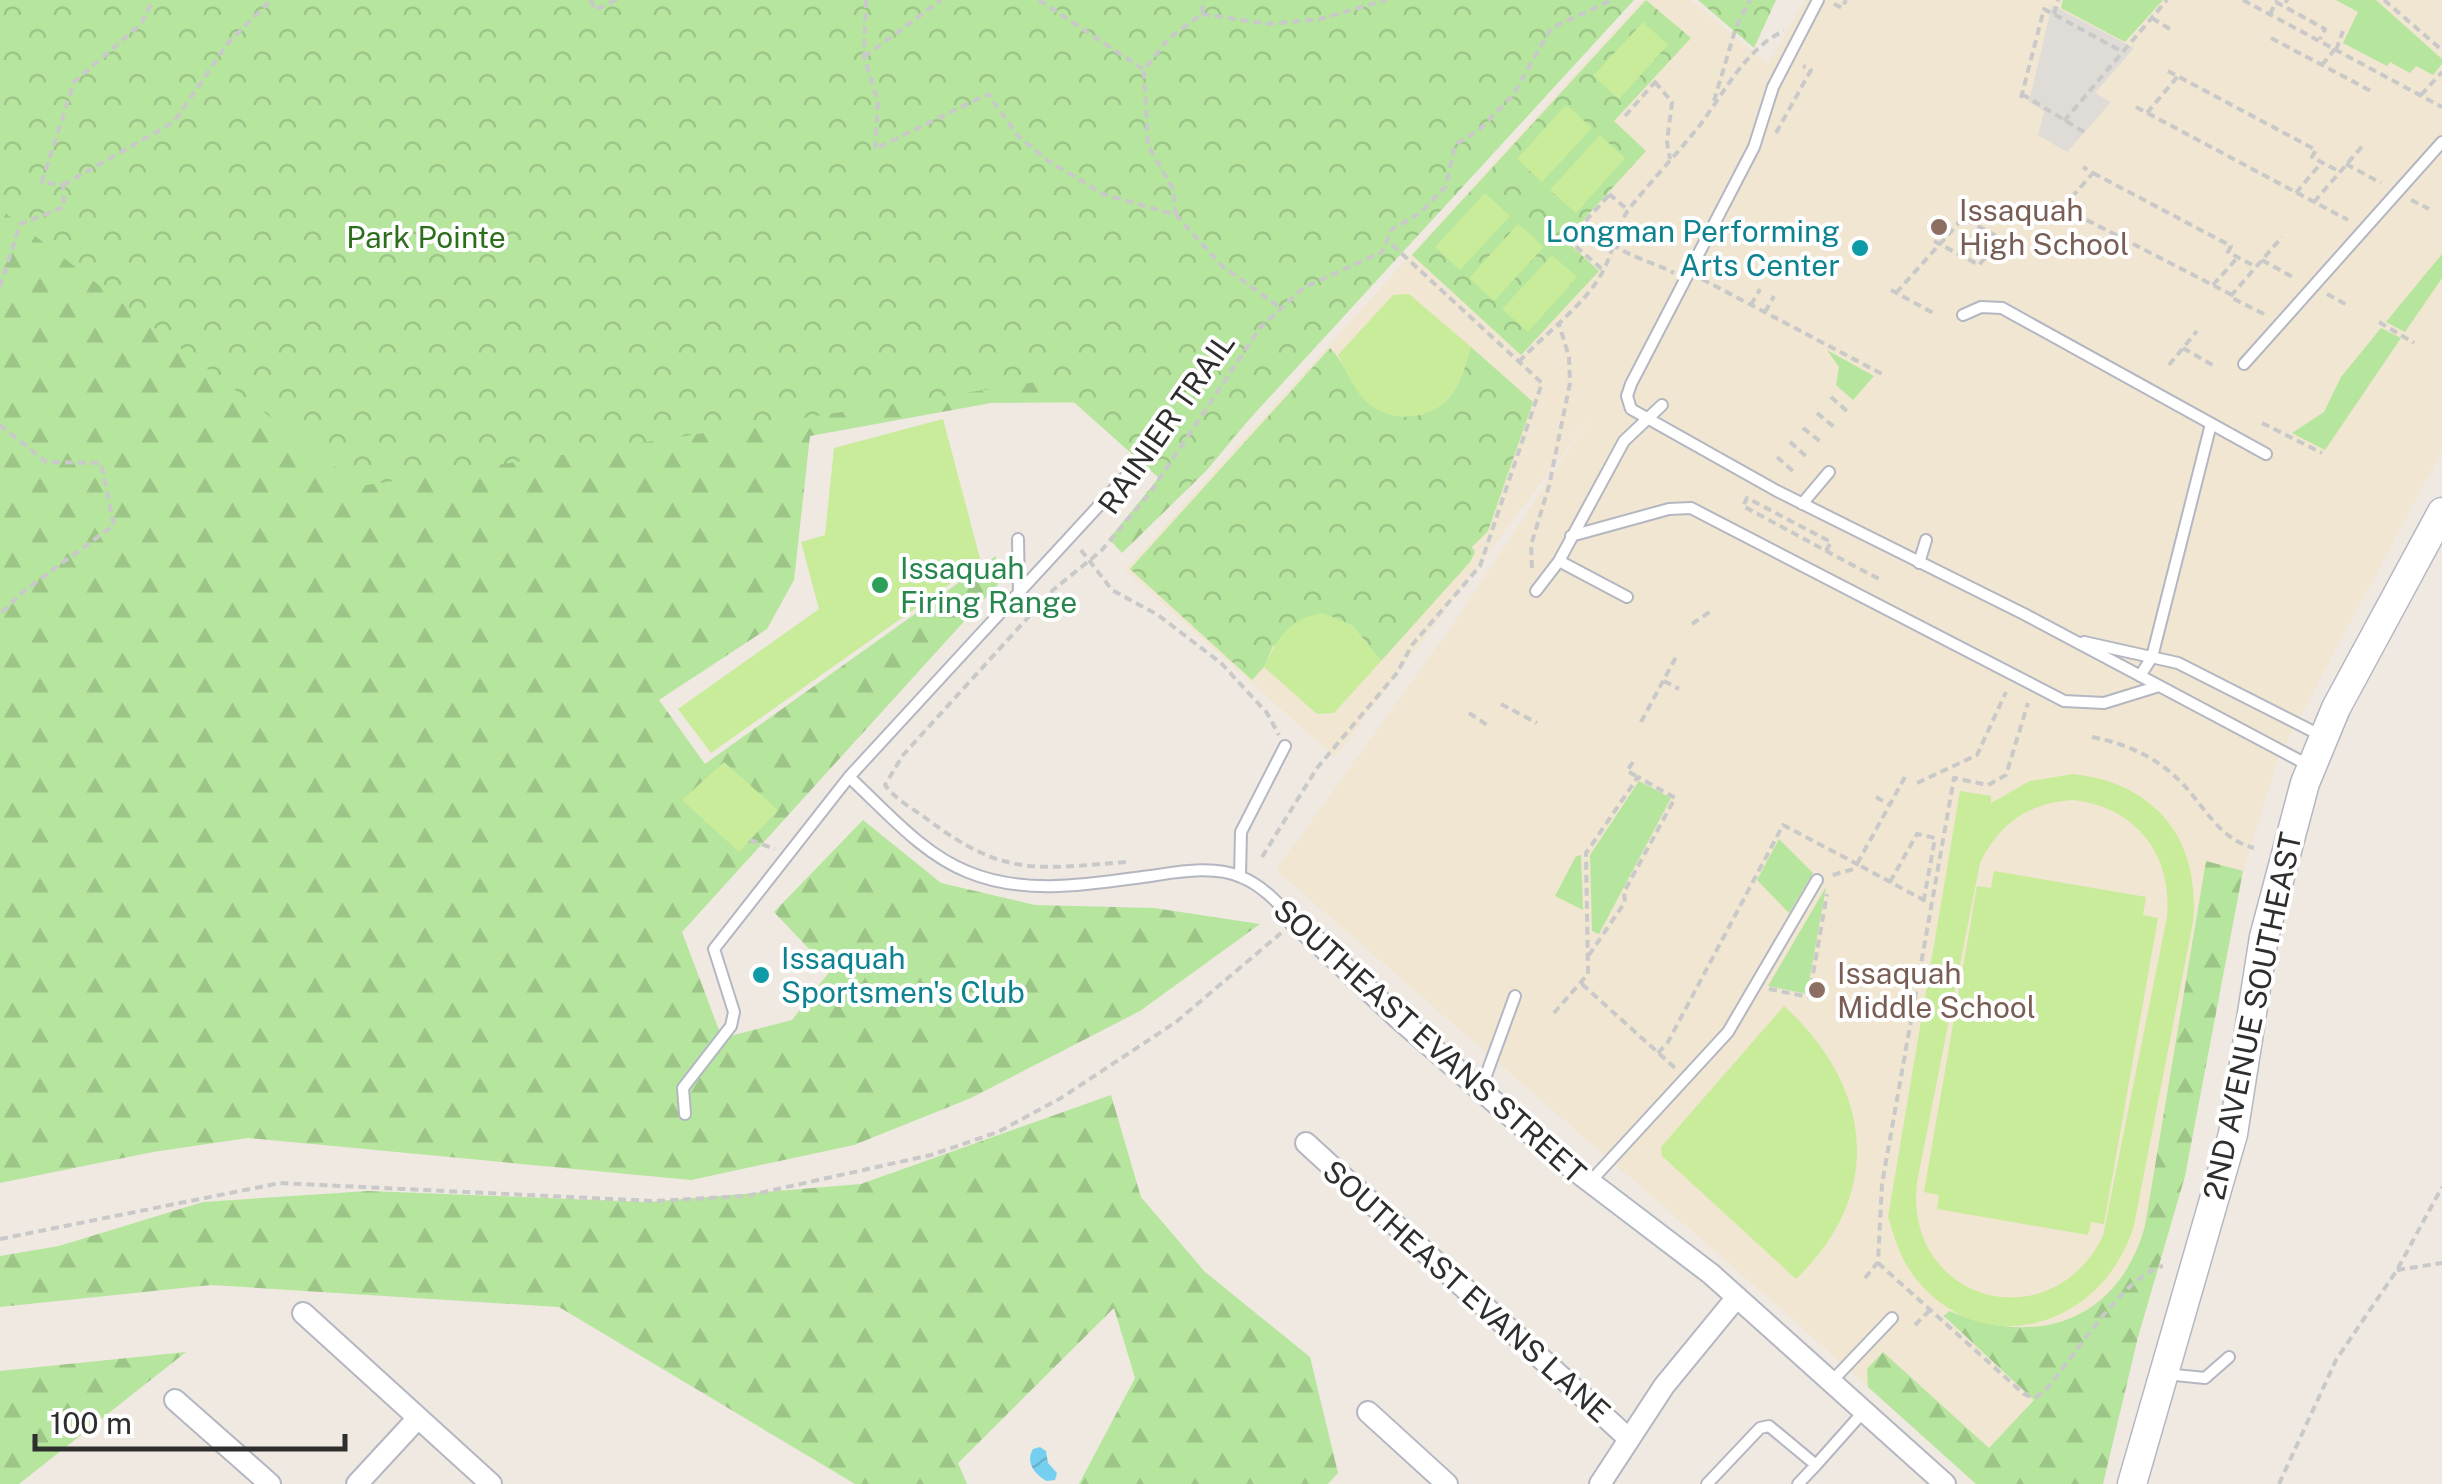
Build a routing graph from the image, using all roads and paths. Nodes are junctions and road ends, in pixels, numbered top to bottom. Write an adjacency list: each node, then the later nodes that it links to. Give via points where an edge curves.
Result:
1 (153, 0): 59 (path, via 141,24 74,82 42,182)
2 (271, 0): 59 (path, via 228,44 174,122)
3 (591, 0): 4 (path, via 595,10)
4 (616, 0)
5 (866, 0): 32 (path)
6 (941, 0): 32 (path)
7 (1039, 0): 36 (path)
8 (1204, 0): 19 (path)
9 (1386, 0): 19 (path, via 1268,24)
10 (1612, 0): 70 (path, RAINIER TRAIL, via 1552,28 1514,95 1455,145 1446,186)
11 (1750, 0): 42 (path)
12 (1846, 0): 17 (path, via 1842,8)
13 (2058, 0): 20 (path)
14 (2167, 0): 22 (path)
15 (2243, 0): 21 (path)
16 (2384, 0): 29 (path)
17 (1824, 1): 107 (lane, via 1772,87 1754,147 1631,384 1628,402)
18 (2277, 1): 21 (path); 27 (path, via 2326,29)
19 (1202, 14): 36 (path, via 1168,38)
20 (2054, 14): 30 (path); 33 (path, via 2044,9)
21 (2270, 14): 27 (path)
22 (2152, 18): 24 (path); 30 (path)
23 (1789, 30): 42 (path, via 1761,48)
24 (2173, 31)
25 (2343, 31): 28 (path)
26 (2270, 38): 35 (path)
27 (2319, 40): 28 (path)
28 (2336, 49): 35 (path); 41 (path)
29 (2442, 50)
30 (2123, 52): 47 (path)
31 (2022, 54): 33 (path)
32 (864, 57): 67 (path, via 878,101 875,148 988,94 1018,136 1047,160 1103,194)
33 (2031, 59): 47 (path, via 2021,96)
34 (1798, 63): 49 (path, via 1810,70)
35 (2322, 64): 40 (path)
36 (1144, 70): 67 (path, via 1148,145 1173,189)
37 (2168, 71): 39 (path)
38 (2442, 72): 41 (path)
39 (2178, 76): 45 (path); 53 (path, via 2316,150 2312,157)
40 (2371, 91)
41 (2422, 96): 44 (path)
42 (1712, 105): 52 (path)
43 (2136, 107): 45 (path)
44 (2442, 107)
45 (2147, 113): 60 (path)
46 (1625, 116): 52 (path, via 1654,81 1672,102)
47 (2064, 120): 48 (path)
48 (2084, 132)
49 (1775, 135)
50 (2442, 142): 99 (lane)
51 (2366, 143): 54 (path)
52 (1670, 160): 66 (path)
53 (2322, 162): 56 (path); 60 (path)
54 (2346, 164): 56 (path); 58 (path)
55 (2082, 168): 57 (path)
56 (2340, 172): 63 (path)
57 (2093, 173): 64 (path); 73 (path, via 2231,246 2228,252)
58 (2381, 184)
59 (62, 185): 81 (path, via 64,207 20,224)
60 (2296, 192): 63 (path)
61 (2411, 200): 65 (path)
62 (2052, 202): 64 (path)
63 (2314, 202): 68 (path)
64 (2063, 207): 80 (path)
65 (2429, 209)
66 (1628, 210): 72 (path); 77 (path, via 1609,194 1567,239)
67 (1176, 215): 88 (path, via 1222,266)
68 (2348, 220)
69 (2282, 237): 74 (path)
70 (1387, 240): 88 (path, RAINIER TRAIL, via 1382,252 1303,288); 98 (path)
71 (1937, 243): 71 (path, via 1978,265 2003,237 1963,218); 90 (path, via 1894,291)
72 (1612, 244): 75 (path); 77 (path)
73 (2238, 257): 76 (path); 80 (path)
74 (2262, 260): 76 (path); 78 (path)
75 (1663, 267)
76 (2256, 267): 84 (path)
77 (1604, 270): 94 (path)
78 (2296, 278)
79 (1702, 279): 86 (path)
80 (2213, 285): 84 (path)
81 (0, 288)
82 (1760, 289): 86 (path)
83 (2327, 294): 87 (path)
84 (2232, 295): 91 (path)
85 (1774, 296): 89 (path)
86 (1751, 305): 89 (path)
87 (2348, 305)
88 (1282, 308): 131 (path, RAINIER TRAIL, via 1260,328 1150,493)
89 (1765, 312): 102 (path)
90 (1935, 314)
91 (2264, 314)
92 (1963, 315): 109 (lane, via 2002,308)
93 (2378, 322): 96 (path)
94 (1559, 324): 98 (path); 134 (path, via 1570,383)
95 (2197, 331): 97 (path)
96 (2414, 343)
97 (2183, 348): 100 (path); 101 (path)
98 (1519, 362): 170 (path, via 1542,383 1480,566 1317,768)
99 (2244, 364)
100 (2169, 365)
101 (2216, 367)
102 (1882, 374)
103 (1831, 397): 106 (path)
104 (1662, 405): 107 (lane)
105 (1817, 412): 111 (path)
106 (1848, 412)
107 (1648, 420): 123 (lane, via 1710,446); 126 (lane, via 1628,434)
108 (2262, 423): 116 (path)
109 (2211, 424): 117 (lane); 143 (lane)
110 (0, 426): 140 (path, via 46,462 101,463 114,525)
111 (1834, 427)
112 (1803, 428): 115 (path)
113 (1163, 436): 128 (lane)
114 (1790, 442): 119 (path)
115 (1820, 442)
116 (2322, 453)
117 (2266, 454)
118 (1778, 457): 121 (path)
119 (1807, 457)
120 (1756, 463): 123 (lane)
121 (1794, 472)
122 (1829, 472): 124 (lane)
123 (1747, 474): 124 (lane)
124 (1802, 504): 133 (lane)
125 (2442, 512): 156 (street, 2ND AVENUE SOUTHEAST)
126 (1571, 536): 132 (lane); 147 (lane, via 1691,508 2064,701 2104,702)
127 (1018, 539): 137 (lane)
128 (1071, 539): 131 (path); 137 (lane)
129 (1926, 540): 133 (lane)
130 (1826, 551): 130 (path, via 1830,542 1747,498 1742,506); 135 (path)
131 (1090, 559): 158 (path, via 1112,590 1158,615 1220,663 1267,712); 171 (path, RAINIER TRAIL, via 1052,590 884,784 990,859 1034,868)
132 (1558, 560): 136 (lane); 138 (lane)
133 (1919, 563): 142 (lane)
134 (1532, 570)
135 (1878, 579)
136 (1536, 591)
137 (1019, 593): 161 (lane)
138 (1627, 597)
139 (1711, 610): 141 (path)
140 (0, 614)
141 (1692, 624)
142 (2070, 638): 143 (lane); 145 (lane)
143 (2152, 657): 145 (lane); 156 (lane, via 2178,662)
144 (1676, 658): 146 (path)
145 (2140, 676): 147 (lane)
146 (1664, 681): 148 (path); 153 (path)
147 (2159, 686): 160 (lane)
148 (1680, 689)
149 (2006, 692): 164 (path, via 1977,755)
150 (2028, 703): 178 (path, via 2006,775 1988,785 1954,778)
151 (1501, 704): 154 (path)
152 (1469, 713): 155 (path)
153 (1641, 722)
154 (1537, 723)
155 (1487, 725)
156 (2323, 736): 160 (street, 2ND AVENUE SOUTHEAST)
157 (2092, 737): 168 (path, via 2127,745 2154,761 2234,843)
158 (1285, 746): 173 (lane, via 1241,832)
159 (1632, 762): 162 (path, via 1627,772)
160 (2310, 767): 205 (street, 2ND AVENUE SOUTHEAST, via 2264,937 2228,1154)
161 (849, 777): 169 (lane); 173 (lane, via 950,864 996,881 1072,886 1183,872)
162 (1638, 777): 181 (path, via 1586,853); 181 (path, via 1675,798 1624,892 1625,902)
163 (1906, 778): 166 (path)
164 (1916, 783)
165 (1876, 797): 166 (path)
166 (1890, 805): 172 (path)
167 (750, 840): 169 (path)
168 (2254, 848)
169 (788, 855): 189 (lane, via 714,949 734,1012 731,1026 683,1088)
170 (1262, 858)
171 (1134, 861)
172 (1857, 864): 174 (path); 175 (path); 186 (path, via 1784,825)
173 (1240, 876): 179 (lane, SOUTHEAST EVANS STREET)
174 (1817, 880): 183 (lane)
175 (1890, 882): 177 (path); 177 (path, via 1917,834 1935,838)
176 (1828, 893): 183 (path, via 1809,998)
177 (1924, 900): 178 (path)
178 (1931, 904): 194 (path, via 1882,1184)
179 (1294, 920): 188 (street, SOUTHEAST EVANS STREET)
180 (1274, 940): 193 (path, via 1176,1022 1060,1098 998,1132 932,1155 746,1196 654,1202 280,1183)
181 (1588, 954): 182 (path)
182 (1582, 983): 185 (path); 186 (path)
183 (1755, 986): 187 (lane, via 1728,1032)
184 (1516, 996): 188 (lane)
185 (1554, 1014)
186 (1658, 1053): 187 (path)
187 (1686, 1078): 191 (lane)
188 (1481, 1090): 191 (street, SOUTHEAST EVANS STREET)
189 (686, 1114)
190 (1306, 1144): 211 (street, SOUTHEAST EVANS LANE)
191 (1588, 1183): 199 (street, SOUTHEAST EVANS STREET)
192 (2442, 1186): 197 (path)
193 (0, 1239)
194 (1878, 1262): 198 (path); 200 (path)
195 (2442, 1263): 197 (path)
196 (2163, 1266): 200 (path, via 2128,1287 2034,1398)
197 (2397, 1270): 222 (path, via 2336,1360)
198 (1865, 1278)
199 (1737, 1297): 206 (street, SOUTHEAST EVANS STREET); 211 (street)
200 (1930, 1309): 203 (path)
201 (303, 1313): 210 (street)
202 (1892, 1318): 206 (lane)
203 (1915, 1326)
204 (2229, 1357): 205 (lane, via 2205,1378)
205 (2164, 1374): 221 (street, 2ND AVENUE SOUTHEAST)
206 (1832, 1382): 208 (street, SOUTHEAST EVANS STREET)
207 (176, 1400): 213 (street)
208 (1864, 1410): 212 (lane); 220 (street, SOUTHEAST EVANS STREET)
209 (1368, 1412): 216 (street)
210 (418, 1418): 214 (street); 215 (street)
211 (1628, 1438): 217 (street)
212 (1816, 1465): 218 (lane, via 1769,1426); 219 (lane)
213 (270, 1484)
214 (357, 1484)
215 (491, 1484)
216 (1447, 1484)
217 (1600, 1484)
218 (1708, 1484)
219 (1798, 1484)
220 (1945, 1484)
221 (2132, 1484)
222 (2278, 1484)

